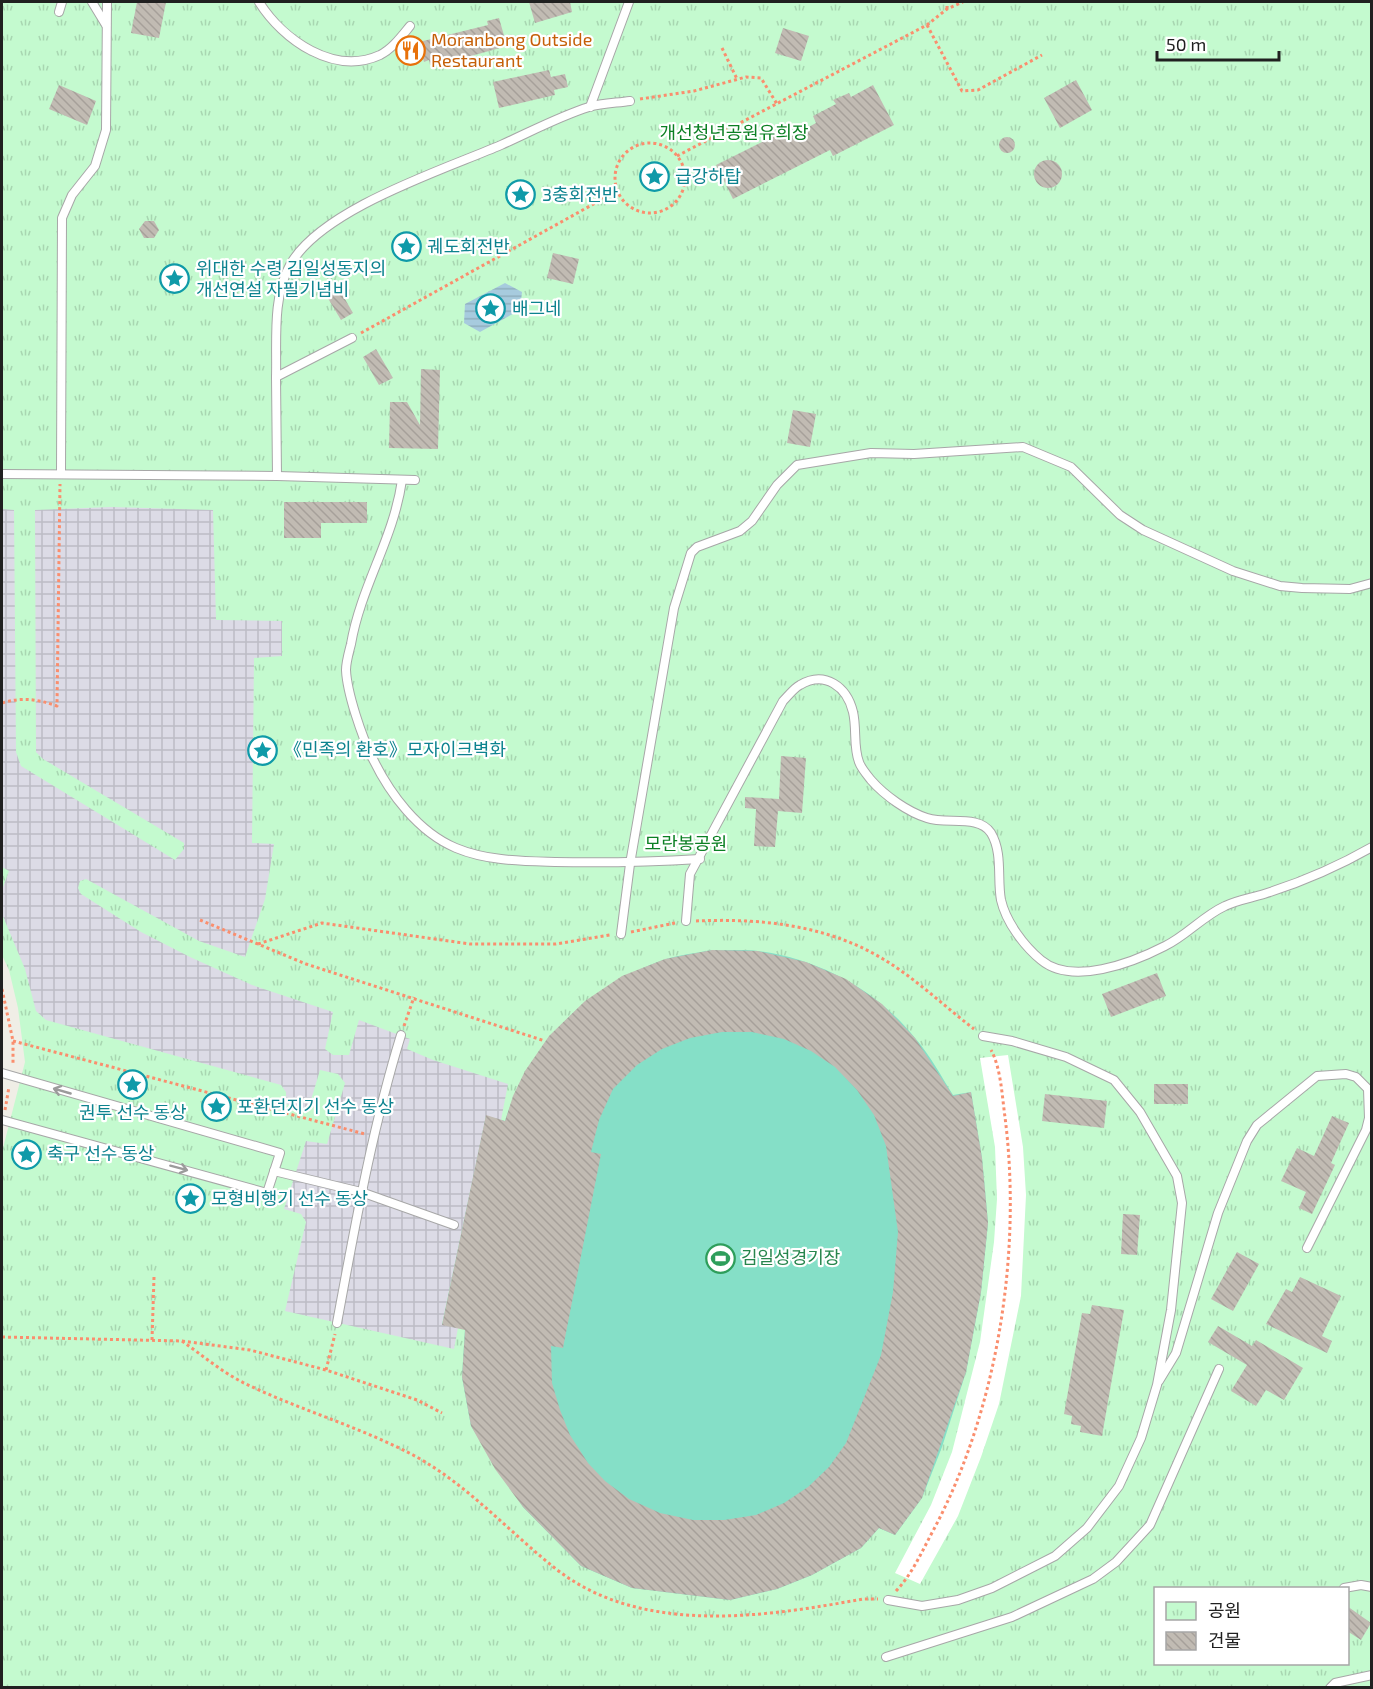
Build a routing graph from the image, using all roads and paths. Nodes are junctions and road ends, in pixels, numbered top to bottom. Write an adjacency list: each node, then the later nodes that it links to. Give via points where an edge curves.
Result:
1 (62, 2): 9 (lane)
2 (92, 2): 12 (lane)
3 (107, 2): 12 (lane)
4 (259, 2): 11 (lane, via 302,46 324,57 363,60 381,54)
5 (628, 2): 18 (lane)
6 (947, 2): 8 (path)
7 (963, 2): 8 (path)
8 (947, 9): 10 (path)
9 (59, 12)
10 (927, 25): 14 (path, via 962,91 978,90); 17 (path)
11 (410, 26)
12 (107, 27): 23 (lane, via 106,130 95,166 72,195 62,218)
13 (722, 48): 15 (path)
14 (1042, 55)
15 (737, 79): 16 (path, via 694,91); 17 (path, via 761,78)
16 (630, 101): 18 (lane)
17 (777, 104): 19 (path)
18 (590, 107): 22 (lane, via 376,198 312,239 290,265 281,293)
19 (677, 156): 20 (path, via 654,144 631,149 618,165); 20 (path, via 683,167 684,185 680,196 666,209 638,211 626,204)
20 (617, 191): 21 (path)
21 (352, 338): 22 (lane)
22 (276, 377): 25 (lane)
23 (61, 472): 24 (lane); 25 (lane); 29 (path, via 57,706 36,699)
24 (2, 474)
25 (277, 476): 26 (lane)
26 (402, 480): 27 (lane); 32 (lane, via 398,511 356,614 346,670 363,739 385,785 433,835 475,855 514,861)
27 (415, 480)
28 (1371, 583): 32 (lane, via 1350,589 1302,588 1280,586 1233,571 1143,530 1120,514 1071,467 1023,447 871,453 797,465 740,531 697,547 691,553 674,608)
29 (2, 703)
30 (1371, 847): 31 (lane, via 1335,868 1227,905 1165,946 1101,970 1058,970 1041,960 1006,915 999,862 990,832 967,821 927,818 883,792 859,764 854,714 848,697 838,685 825,680 799,685 783,701)
31 (700, 859): 32 (lane); 34 (lane, via 690,874)
32 (630, 864): 35 (lane)
33 (200, 920): 36 (path)
34 (686, 921): 35 (path); 40 (path, via 740,919 783,923 830,935 882,958)
35 (621, 934): 36 (path, via 556,944 470,944 322,923)
36 (258, 944): 38 (path, via 306,964)
37 (2, 989): 41 (path)
38 (414, 997): 39 (path); 42 (path)
39 (401, 1035): 46 (lane)
40 (983, 1036): 58 (lane, via 1065,1057 1114,1080 1140,1112 1177,1176 1182,1203 1178,1248); 62 (path, via 994,1056 1009,1147 1011,1197 1005,1292 983,1400 966,1457 908,1579)
41 (13, 1041): 44 (path); 46 (path)
42 (545, 1041)
43 (2, 1073): 44 (lane)
44 (11, 1076): 45 (path); 47 (lane, one-way to 44, via 280,1153)
45 (2, 1120): 47 (lane, one-way to 47, via 267,1192)
46 (374, 1137): 48 (lane)
47 (274, 1171): 48 (lane)
48 (361, 1192): 49 (lane); 52 (lane)
49 (454, 1225)
50 (1307, 1248): 58 (lane, via 1369,1118 1368,1089 1347,1074 1326,1073 1304,1084 1272,1110 1252,1133 1218,1213 1176,1353)
51 (154, 1277): 54 (path)
52 (337, 1323): 57 (path)
53 (2, 1336): 54 (path)
54 (152, 1340): 55 (path)
55 (182, 1341): 57 (path, via 250,1350); 62 (path, via 244,1383 414,1456 451,1479 558,1571 588,1589 628,1605 670,1614 745,1616 863,1599)
56 (1219, 1369): 63 (lane, via 1150,1525 1116,1562 1093,1579 1012,1617)
57 (326, 1370): 59 (path, via 417,1400)
58 (1157, 1385): 62 (lane, via 1141,1438 1119,1486 1104,1509 1071,1544 992,1588 958,1600 922,1606)
59 (442, 1413)
60 (1349, 1587): 61 (lane)
61 (1371, 1587)
62 (888, 1600)
63 (886, 1657)
64 (1371, 1675): 65 (lane, via 1335,1683)
65 (1330, 1688)

